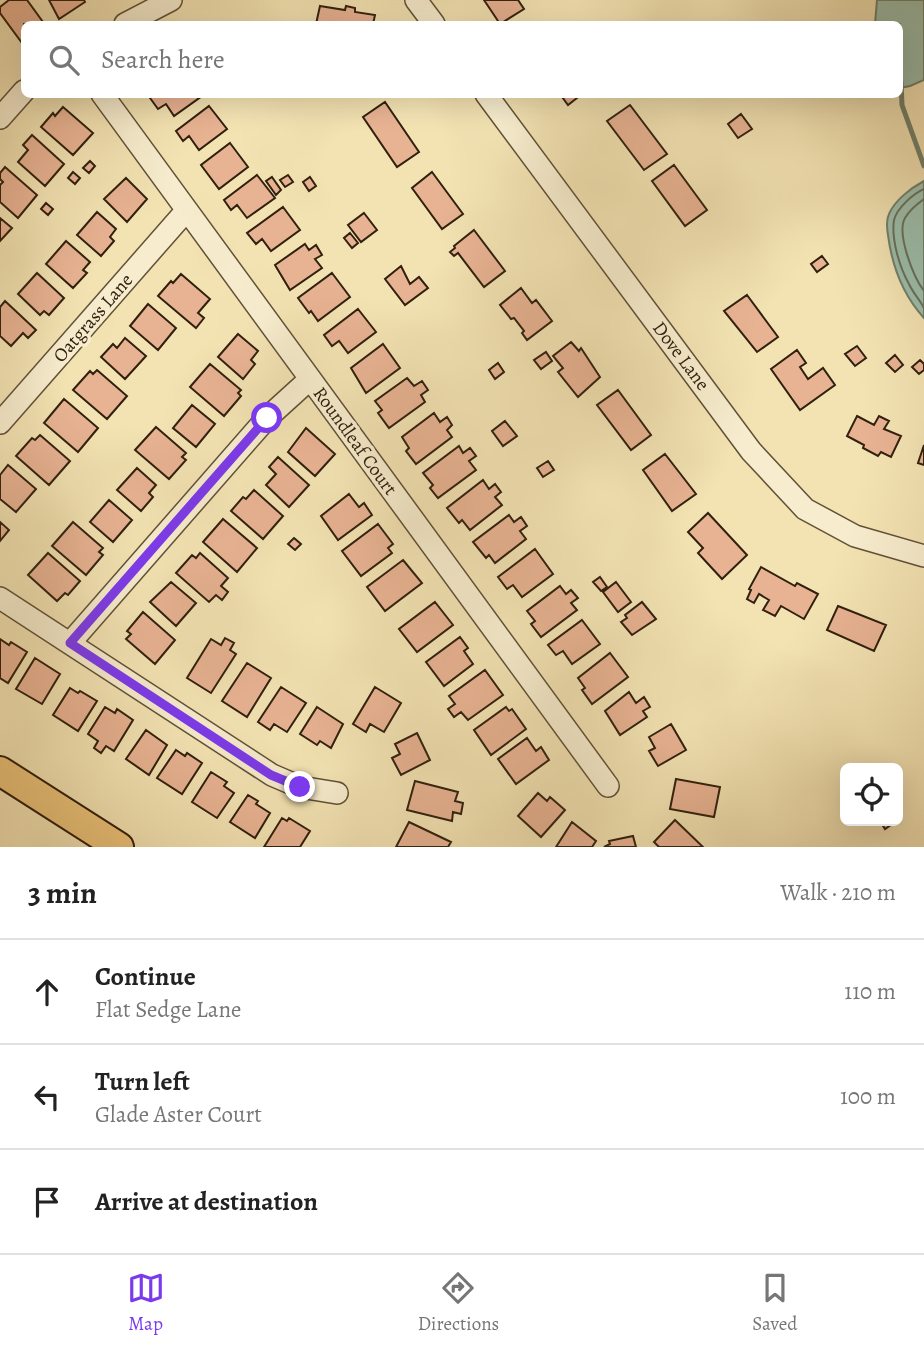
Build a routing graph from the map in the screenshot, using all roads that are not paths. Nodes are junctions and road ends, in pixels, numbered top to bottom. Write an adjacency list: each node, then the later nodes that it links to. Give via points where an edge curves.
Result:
1 (171, 0): 3 (street)
2 (416, 0): 4 (street)
3 (131, 21)
4 (432, 21)
5 (21, 94): 8 (street)
6 (105, 98): 9 (street, Roundleaf Court)
7 (489, 98): 12 (street, Dove Lane, via 779,483 805,509 855,536)
8 (0, 118)
9 (186, 211): 10 (street, Roundleaf Court); 11 (street, Oatgrass Lane)
10 (310, 379): 14 (street, via 267,418); 16 (street, Roundleaf Court)
11 (0, 423)
12 (924, 556)
13 (0, 598): 14 (street)
14 (70, 643): 17 (street, via 271,775 300,787)
15 (0, 771): 18 (main road)
16 (608, 786)
17 (337, 793)
18 (119, 847)

